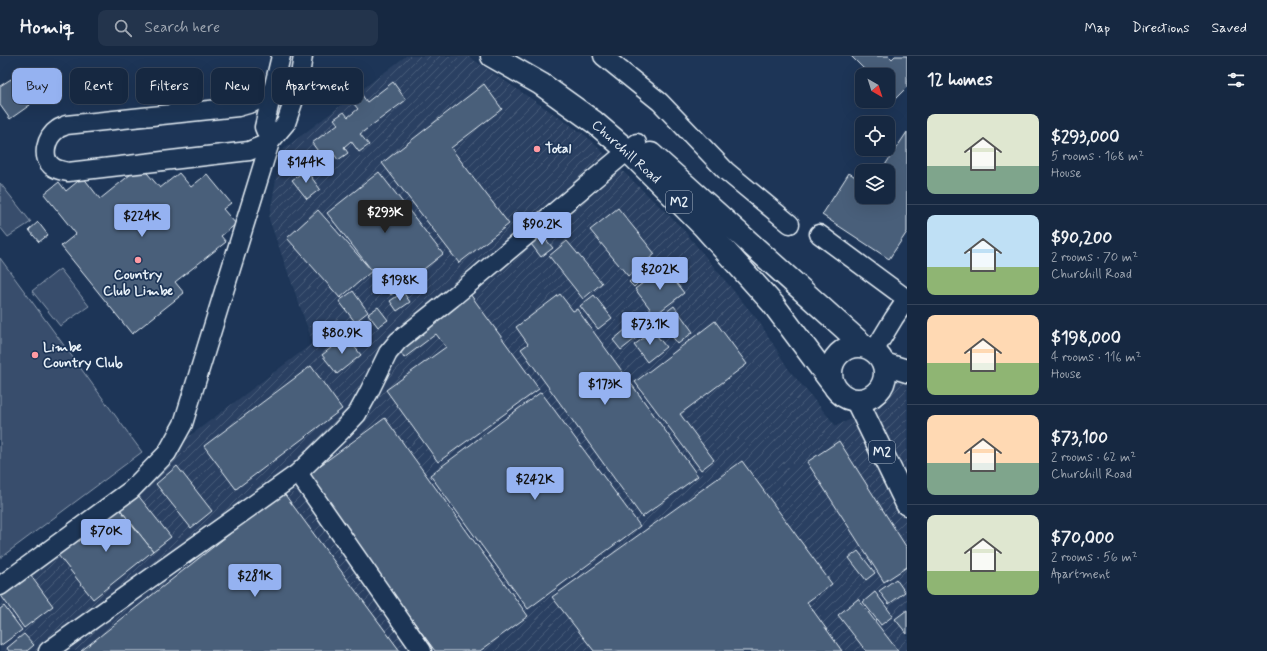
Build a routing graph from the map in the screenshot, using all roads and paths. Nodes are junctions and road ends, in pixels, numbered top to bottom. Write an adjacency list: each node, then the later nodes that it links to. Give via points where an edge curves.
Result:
1 (281, 56): 6 (street)
2 (303, 56): 7 (street)
3 (492, 56): 12 (highway, Churchill Road / M2, via 541,84)
4 (521, 56): 12 (highway, Churchill Road / M2, via 550,73 602,113)
5 (603, 56): 13 (street, via 660,102 726,171)
6 (278, 68)
7 (301, 68)
8 (272, 88): 11 (street, via 252,103 238,107 66,125 49,137 46,155 54,168 68,172 249,152)
9 (272, 95): 11 (street, via 264,127)
10 (293, 104): 11 (street, via 286,123)
11 (270, 142): 22 (street, via 183,424 167,453 131,490)
12 (633, 147): 16 (highway, Churchill Road / M2); 18 (highway, Churchill Road / M2, via 773,304); 20 (street, via 398,341 388,353 357,414)
13 (790, 224)
14 (819, 234): 15 (street)
15 (907, 299): 16 (street)
16 (874, 354): 17 (highway, M2); 18 (highway, via 854,346 845,349 837,355 832,364); 19 (highway, via 885,372 884,383 868,399)
17 (907, 372)
18 (832, 383): 19 (highway, Churchill Road, via 838,392)
19 (857, 401): 21 (highway, M2)
20 (298, 472): 23 (street); 24 (street)
21 (907, 504)
22 (0, 586)
23 (48, 651)
24 (422, 651)

